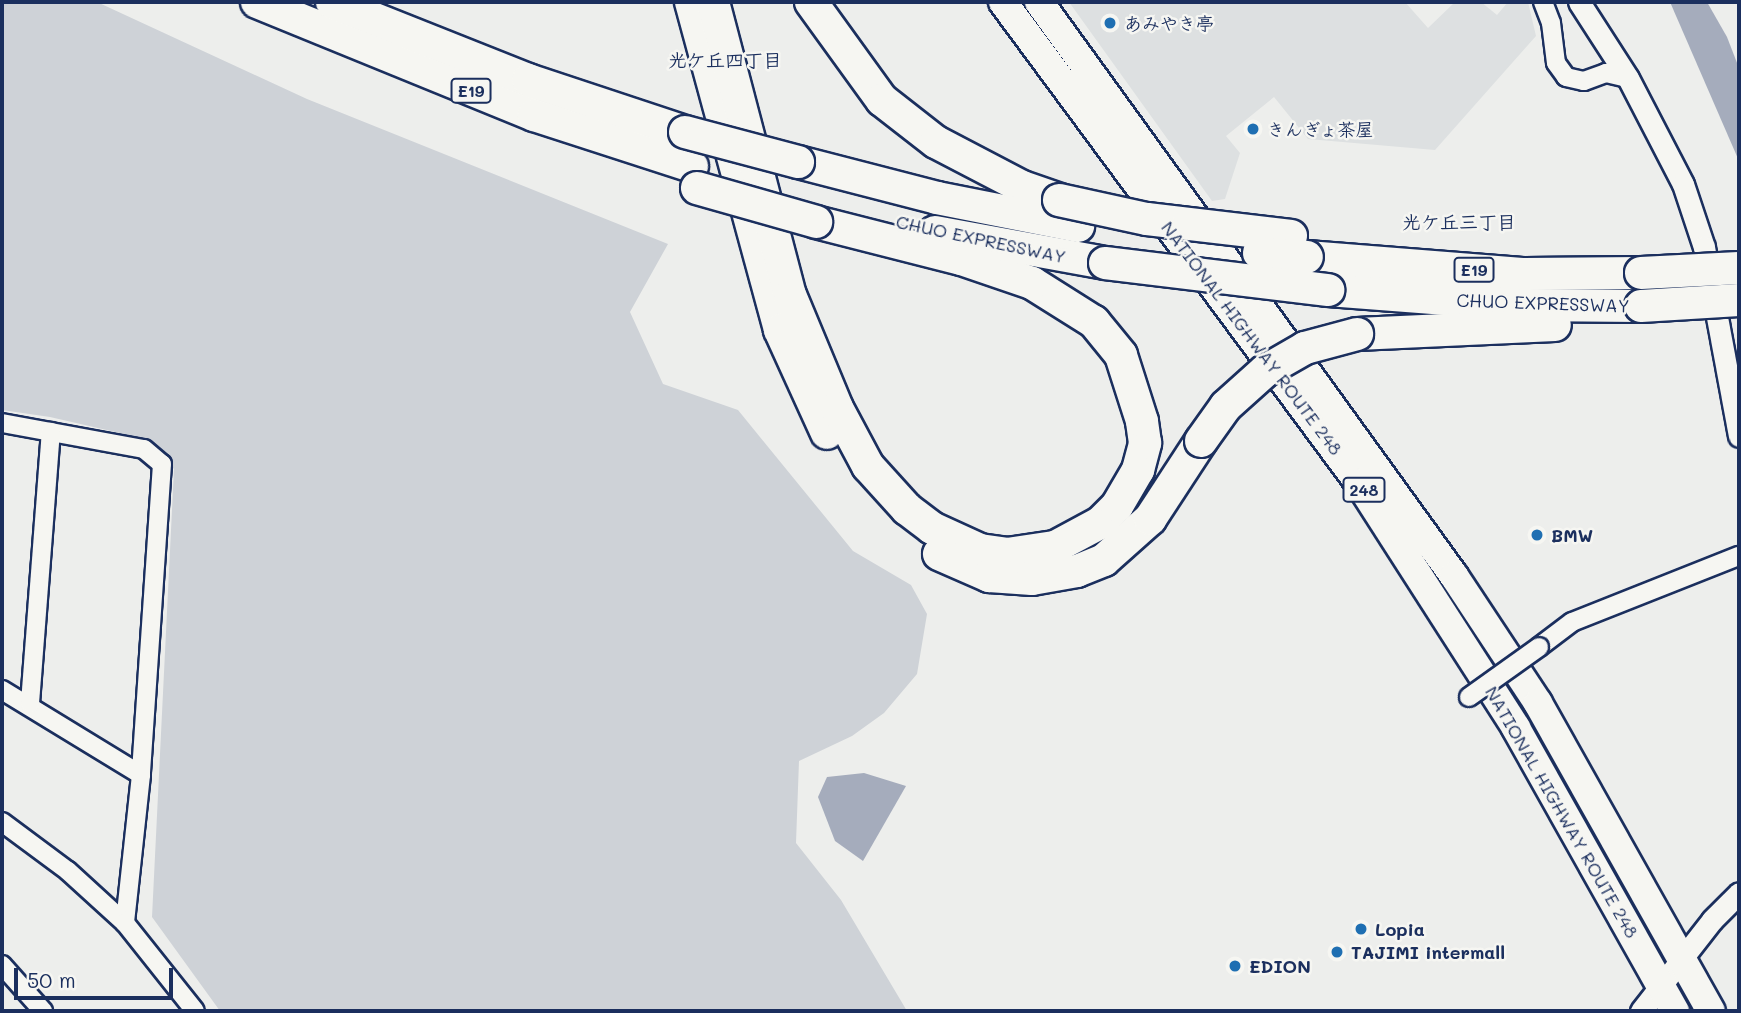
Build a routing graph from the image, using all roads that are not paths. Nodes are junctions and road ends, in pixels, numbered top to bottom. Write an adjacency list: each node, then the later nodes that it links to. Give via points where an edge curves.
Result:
1 (257, 2): 11 (highway, CHUO EXPRESSWAY / E19, via 694,177)
2 (332, 2): 12 (highway, CHUO EXPRESSWAY / E19, bridge, via 528,80 685,132 798,163 937,198 1078,226 1243,252)
3 (691, 2): 16 (highway, bridge, via 780,330 837,453 897,525 927,547 989,576 1032,579 1104,560 1150,519 1226,406 1265,371 1305,348 1357,334)
4 (713, 2): 11 (highway, via 790,295 837,408 868,466 907,509 932,528 980,550 1007,554 1055,547 1100,523 1117,506 1138,470 1145,443 1121,355 1094,322 1032,283)
5 (811, 2): 12 (highway, bridge, via 883,100 936,142 1022,187 1059,200)
6 (1003, 2): 30 (highway, NATIONAL HIGHWAY ROUTE 248 / 248, via 1359,483 1516,728)
7 (1039, 2): 28 (highway, NATIONAL HIGHWAY ROUTE 248 / 248, via 1454,576 1538,702)
8 (1543, 2): 10 (street, via 1556,63 1566,77 1584,80 1606,73)
9 (1579, 2): 10 (street)
10 (1628, 78): 19 (street, via 1683,184 1704,247)
11 (812, 211): 16 (highway, CHUO EXPRESSWAY / E19, bridge, via 1105,263 1328,290)
12 (1299, 247): 13 (highway, CHUO EXPRESSWAY, bridge, via 1485,253 1525,274)
13 (1739, 268)
14 (1739, 300): 16 (highway, CHUO EXPRESSWAY / E19, bridge)
15 (1739, 307): 16 (highway)
16 (1642, 313)
17 (2, 423): 18 (street)
18 (51, 432): 23 (street); 24 (street, via 144,449 162,464)
19 (1739, 436)
20 (1739, 556): 22 (street, bridge, via 1572,622)
21 (2, 690): 23 (street)
22 (1469, 697)
23 (30, 704): 24 (street)
24 (141, 775): 27 (street)
25 (2, 822): 27 (street, via 68,871)
26 (1739, 893): 28 (street)
27 (125, 923): 32 (street)
28 (1683, 958): 30 (street); 35 (highway, NATIONAL HIGHWAY ROUTE 248 / 248)
29 (2, 965): 31 (street)
30 (1661, 984): 33 (street); 34 (highway, NATIONAL HIGHWAY ROUTE 248 / 248)
31 (43, 1011)
32 (195, 1011)
33 (1641, 1011)
34 (1675, 1011)
35 (1711, 1011)

